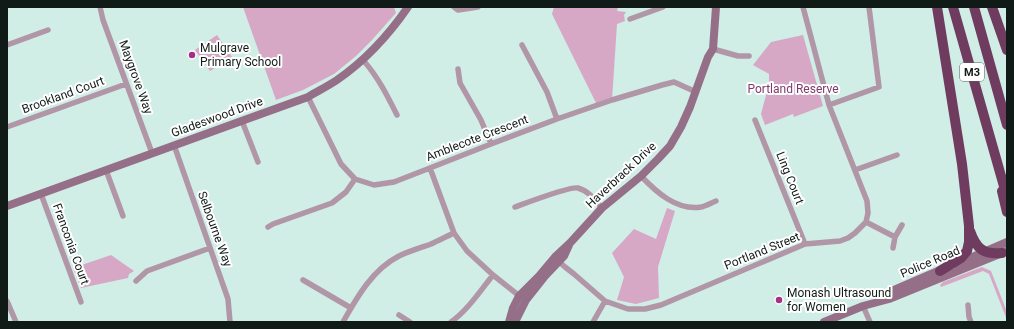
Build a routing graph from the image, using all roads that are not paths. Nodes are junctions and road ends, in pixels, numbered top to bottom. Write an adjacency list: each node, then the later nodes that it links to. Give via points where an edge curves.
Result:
1 (100, 7): 22 (street, Maygrove Way)
2 (408, 7): 20 (street, Gladeswood Drive, via 378,46)
3 (454, 7): 4 (street, via 458,10)
4 (478, 7)
5 (663, 7): 13 (street)
6 (716, 7): 17 (street, Haverbrack Drive)
7 (803, 7): 25 (street)
8 (868, 7): 25 (street, via 880,87)
9 (937, 7): 53 (highway, via 962,164)
10 (953, 7): 32 (highway, M3)
11 (974, 7): 30 (highway, M3)
12 (992, 7): 18 (highway)
13 (630, 19)
14 (48, 30): 15 (street)
15 (7, 45)
16 (522, 45): 27 (street, via 547,92)
17 (713, 49): 19 (street, via 738,56); 23 (street, Haverbrack Drive)
18 (1007, 50)
19 (749, 56)
20 (363, 60): 24 (street, Gladeswood Drive, via 337,80); 26 (street, via 384,88)
21 (458, 69): 33 (street, via 460,83)
22 (126, 84): 31 (street, Brookland Court); 35 (street, Maygrove Way)
23 (696, 92): 27 (street, Amblecote Crescent, via 674,82); 41 (street, Haverbrack Drive, via 670,146)
24 (308, 96): 29 (street, Gladeswood Drive); 42 (street, via 341,164)
25 (829, 105): 40 (street)
26 (397, 116)
27 (557, 119): 33 (street, Amblecote Crescent)
28 (755, 120): 57 (street, Ling Court)
29 (242, 121): 34 (street, Gladeswood Drive); 37 (street)
30 (1007, 125)
31 (7, 127)
32 (990, 138): 44 (highway, M3); 49 (highway)
33 (491, 144): 38 (street, Amblecote Crescent)
34 (174, 145): 35 (street, Gladeswood Drive); 58 (street, Selbourne Way)
35 (152, 153): 39 (street, Gladeswood Drive)
36 (897, 155): 40 (street)
37 (258, 162)
38 (430, 168): 42 (street, Amblecote Crescent, via 394,182 374,185); 55 (street)
39 (106, 170): 43 (street, Gladeswood Drive); 50 (street)
40 (855, 170): 51 (street, via 867,201)
41 (641, 176): 45 (street, via 653,189 684,207 701,207); 48 (street, Haverbrack Drive)
42 (354, 179): 54 (street, via 346,192 332,203)
43 (41, 194): 46 (street, Gladeswood Drive); 70 (street, Franconia Court)
44 (1007, 196)
45 (716, 201)
46 (7, 206)
47 (515, 207): 48 (street, via 576,188 590,194)
48 (602, 208): 62 (street, Haverbrack Drive, via 570,243 564,256)
49 (1007, 212)
50 (123, 216)
51 (866, 222): 56 (street); 57 (street, Portland Street, via 855,233 840,241)
52 (902, 225): 56 (street)
53 (969, 226): 61 (highway, via 974,241); 63 (highway, via 967,250 961,258)
54 (268, 227)
55 (454, 233): 64 (street, via 467,251); 73 (street, via 398,256 384,266 371,278)
56 (895, 237): 59 (street)
57 (805, 244): 69 (street, Portland Street, via 661,305 645,309 628,308)
58 (210, 248): 65 (street, via 147,271); 76 (street, Selbourne Way, via 228,299)
59 (893, 248)
60 (1005, 248): 61 (highway, via 994,254); 72 (street, Police Road, via 889,299)
61 (986, 251): 63 (street, Police Road)
62 (557, 260): 67 (street, Haverbrack Drive); 69 (street, Portland Street)
63 (940, 271): 72 (street, Police Road)
64 (493, 274): 67 (street); 79 (street, via 464,311)
65 (136, 280)
66 (303, 280): 73 (street)
67 (523, 298): 80 (street, Haverbrack Drive, via 513,308); 81 (street, Haverbrack Drive)
68 (7, 301): 75 (street)
69 (605, 301): 82 (street)
70 (81, 302)
71 (968, 305): 85 (street)
72 (863, 306): 83 (street, Police Road); 84 (street)
73 (351, 308): 77 (street)
74 (399, 315): 78 (street)
75 (16, 322)
76 (230, 322)
77 (343, 322)
78 (410, 322)
79 (451, 322)
80 (509, 322)
81 (515, 322)
82 (593, 322)
83 (824, 322)
84 (870, 322)
85 (971, 322)

